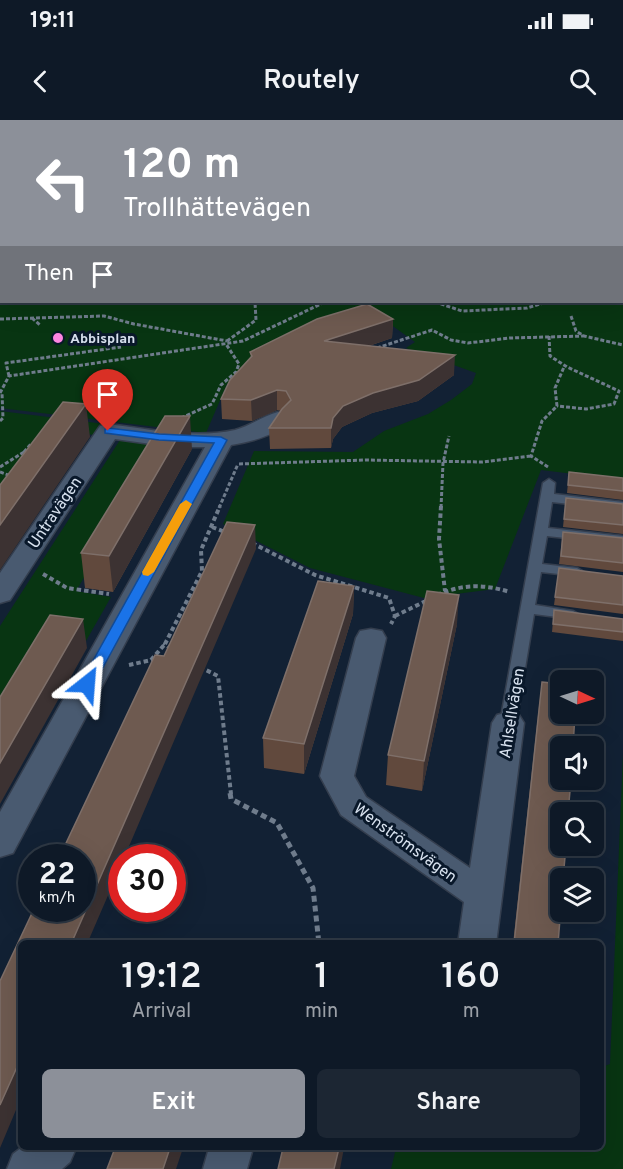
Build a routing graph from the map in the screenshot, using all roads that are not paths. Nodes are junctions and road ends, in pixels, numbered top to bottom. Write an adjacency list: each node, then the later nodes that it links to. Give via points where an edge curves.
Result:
1 (278, 419): 2 (street, via 269,426)
2 (221, 440): 8 (street, Untravägen, via 108,431); 13 (street)
3 (623, 506): 4 (lane, Ahlsellvägen, via 548,490)
4 (542, 531): 5 (lane); 6 (lane, Ahlsellvägen)
5 (623, 540)
6 (536, 567): 7 (lane); 9 (lane, Ahlsellvägen)
7 (590, 574)
8 (0, 594)
9 (530, 604): 10 (lane); 12 (lane, Ahlsellvägen)
10 (588, 616)
11 (371, 638): 14 (street, Wenströmsvägen, via 337,776 352,806)
12 (508, 723): 14 (street, Ahlsellvägen)
13 (0, 844)
14 (484, 897): 15 (street, Ahlsellvägen)
15 (478, 940)
16 (52, 1150): 18 (street)
17 (230, 1150): 19 (street)
18 (29, 1169)
19 (225, 1169)

